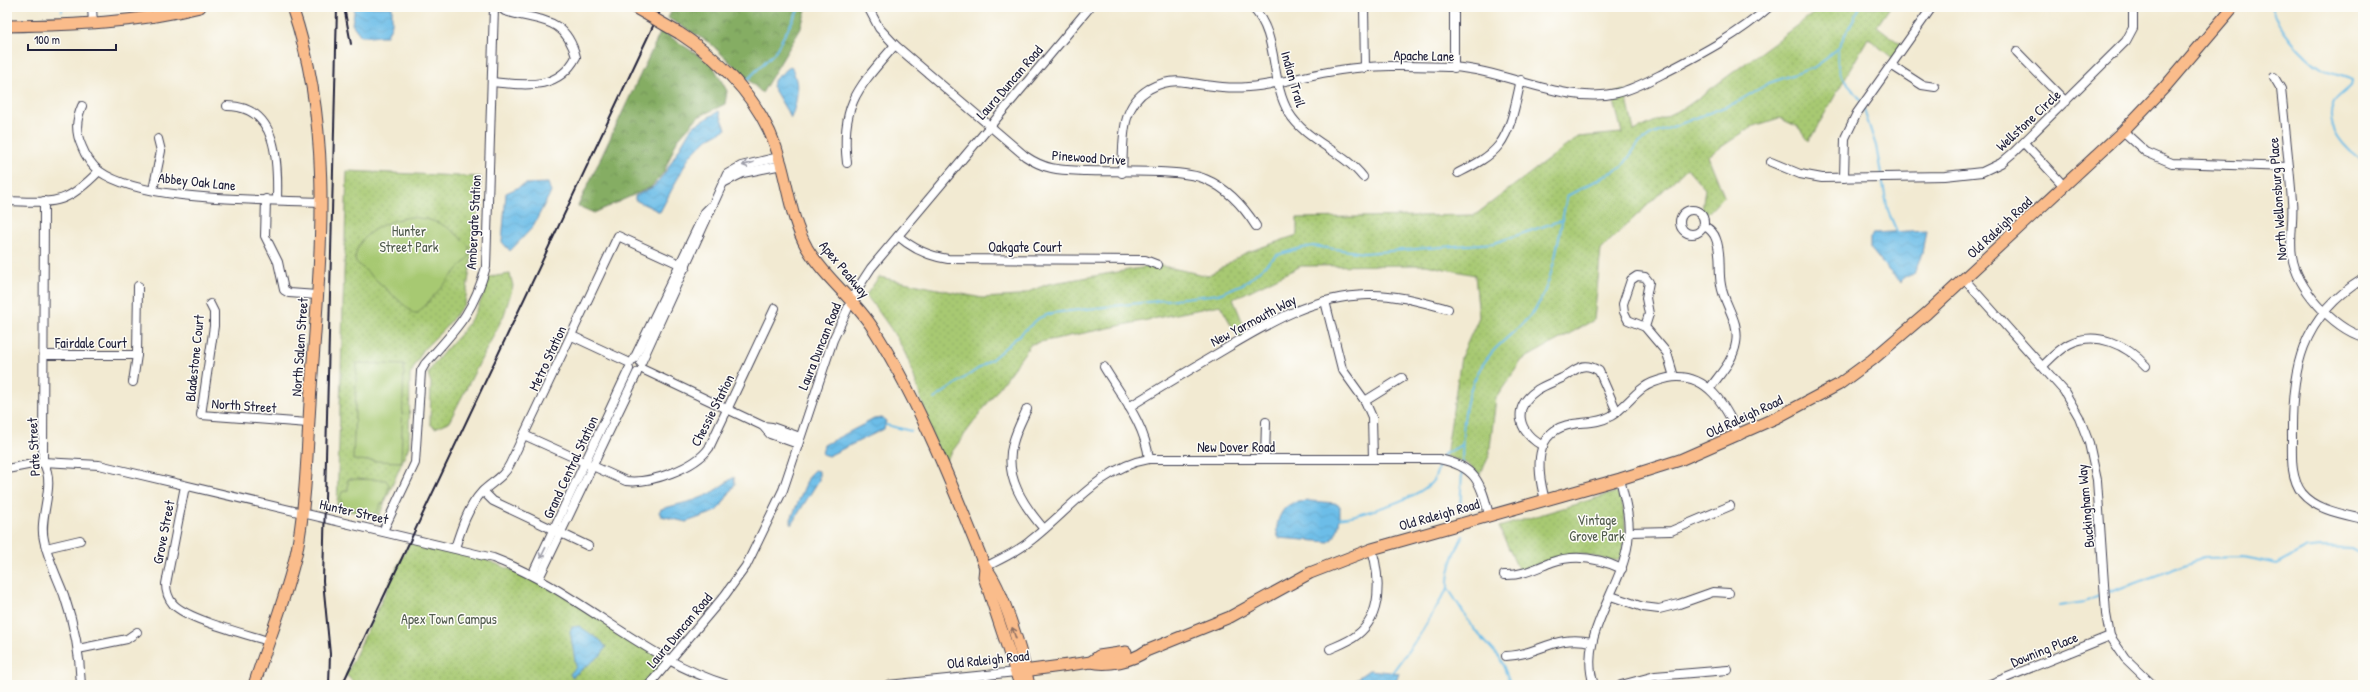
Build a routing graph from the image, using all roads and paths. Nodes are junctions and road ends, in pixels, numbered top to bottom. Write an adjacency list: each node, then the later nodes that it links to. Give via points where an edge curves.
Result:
1 (92, 7): 16 (street)
2 (200, 7): 16 (main road, via 150,18)
3 (292, 7): 50 (main road, North Salem Street, via 315,93 321,147)
4 (494, 7): 25 (street, Ambergate Station)
5 (500, 7): 25 (street, via 510,13 544,20 558,27 570,38 576,57 567,71 549,82)
6 (634, 7): 35 (main road, Apex Peakway, bridge, via 707,51 732,75 763,119)
7 (868, 7): 18 (street, Pinewood Drive, via 880,28)
8 (1090, 7): 31 (street, Laura Duncan Road)
9 (1252, 7): 26 (street, Indian Trail, via 1268,32)
10 (1364, 7): 21 (street)
11 (1454, 7): 22 (street)
12 (1768, 7): 24 (street, Apache Lane, via 1738,32 1697,56 1646,82 1616,93 1582,95)
13 (1932, 7): 20 (street)
14 (2133, 7): 28 (street, Wellstone Circle, via 2133,28 2126,41)
15 (2233, 7): 32 (main road, Old Raleigh Road, via 2164,88)
16 (93, 24): 17 (main road)
17 (7, 26)
18 (895, 45): 31 (street, Pinewood Drive); 37 (street, via 851,101)
19 (2017, 52): 28 (street)
20 (1891, 65): 27 (street, via 1922,85); 43 (street, via 1861,106 1848,130 1844,152)
21 (1365, 68): 22 (street, Apache Lane); 26 (street, Apache Lane, via 1342,69)
22 (1454, 68): 24 (street, Apache Lane)
23 (2274, 77): 38 (street, North Wellonsburg Place, via 2281,89)
24 (1521, 80): 41 (street, via 1510,122 1499,145 1481,160)
25 (492, 82): 106 (street, Ambergate Station, via 486,267 473,303 461,324 421,371 415,463)
26 (1279, 82): 40 (street, Apache Lane, via 1230,89 1175,81 1154,86 1135,100 1128,112); 42 (street, Indian Trail, via 1288,112 1295,122 1353,164)
27 (1935, 87)
28 (2066, 102): 34 (street, Wellstone Circle)
29 (82, 106): 39 (street, Abbey Oak Lane, via 76,118 78,137 86,155)
30 (226, 106): 47 (street, via 241,106 246,109 254,114 269,132 277,159)
31 (989, 125): 40 (street, Pinewood Drive, via 1025,156 1047,169); 53 (street, Laura Duncan Road)
32 (2123, 131): 38 (street, via 2146,152 2172,164); 44 (main road, Old Raleigh Road)
33 (158, 139): 45 (street, via 161,151)
34 (2024, 143): 43 (street, Wellstone Circle, via 2001,163 1982,172 1945,176); 44 (street)
35 (780, 161): 55 (street, Grand Central Station, via 736,168 727,174 712,205 711,214); 60 (main road, Apex Peakway, via 789,204 801,236 822,269)
36 (1771, 162): 43 (street, Wellstone Circle, via 1800,174)
37 (847, 163)
38 (2289, 167): 65 (street, North Wellonsburg Place, via 2294,266 2306,291)
39 (99, 171): 45 (street, Abbey Oak Lane, via 127,183); 49 (street, via 72,196)
40 (1122, 173): 51 (street, Pinewood Drive, via 1182,174 1204,178 1237,202)
41 (1458, 173)
42 (1363, 177)
43 (1844, 178)
44 (2064, 186): 56 (main road, Old Raleigh Road)
45 (153, 190): 46 (street, Abbey Oak Lane, via 182,195)
46 (266, 199): 47 (street, Abbey Oak Lane); 59 (street, via 265,236 278,262 284,290 289,293)
47 (277, 200): 50 (street, Abbey Oak Lane)
48 (7, 201): 49 (street)
49 (44, 202): 69 (street, Pate Street)
50 (320, 202): 59 (main road, North Salem Street)
51 (1256, 226)
52 (1704, 226): 78 (street, via 1710,229 1716,239 1720,256 1721,286 1737,331 1731,360)
53 (898, 236): 54 (street, Oakgate Court, via 920,252 948,259 1145,260); 60 (street, Laura Duncan Road, via 870,268)
54 (1158, 265)
55 (683, 266): 67 (street, Metro Station, via 618,236); 71 (street, Grand Central Station)
56 (1964, 279): 72 (street, Buckingham Way); 88 (main road, Old Raleigh Road, via 1887,348 1849,377)
57 (2363, 279): 65 (street, via 2349,288)
58 (138, 286): 70 (street)
59 (317, 295): 86 (main road, North Salem Street)
60 (851, 301): 89 (street, Laura Duncan Road, via 822,368); 114 (main road, Apex Peakway, via 876,332 913,401 938,451)
61 (1324, 301): 64 (street, New Yarmouth Way, via 1381,295); 79 (street, via 1342,369); 80 (street, New Yarmouth Way, via 1281,316)
62 (210, 304): 84 (street, Bladestone Court, via 214,312 214,326)
63 (775, 308): 82 (street, Chessie Station)
64 (1448, 309)
65 (2325, 312): 68 (street, North Wellonsburg Place, via 2353,333); 104 (street, via 2304,347 2294,378 2291,399 2293,471 2297,484 2311,501 2336,512)
66 (1645, 327): 66 (street, via 1649,314 1646,298 1649,282 1645,277 1637,276 1631,280 1623,304 1624,312 1628,320); 75 (street, via 1667,353)
67 (572, 336): 71 (street); 87 (street, Metro Station)
68 (2363, 337)
69 (45, 354): 70 (street, Fairdale Court); 94 (street, Pate Street)
70 (137, 355): 77 (street)
71 (635, 366): 82 (street); 95 (street, Grand Central Station)
72 (2043, 366): 73 (street, via 2068,344 2091,338 2122,347 2137,356); 121 (street, Buckingham Way, via 2074,406 2095,461 2106,614)
73 (2146, 366)
74 (1104, 367): 80 (street)
75 (1674, 377): 78 (street, via 1692,379); 83 (street, via 1644,387)
76 (1402, 378): 79 (street)
77 (133, 382)
78 (1710, 388): 88 (street, via 1729,413)
79 (1365, 401): 93 (street, via 1372,417)
80 (1129, 407): 92 (street, via 1140,425)
81 (1027, 409): 105 (street, via 1012,444 1012,472 1021,498)
82 (728, 410): 89 (street, via 763,426 770,434); 95 (street, Chessie Station, via 709,448 700,459 688,466 642,482 634,482 619,479)
83 (1617, 412): 90 (street, via 1600,420 1564,426 1553,433); 90 (street, via 1599,371 1585,366 1576,369 1538,389 1524,403 1521,416 1523,430)
84 (201, 415): 86 (street, North Street)
85 (1266, 422): 91 (street)
86 (308, 423): 102 (main road, North Salem Street)
87 (524, 435): 95 (street, Chessie Station); 99 (street, Metro Station, via 507,470)
88 (1739, 436): 97 (main road, Old Raleigh Road, via 1700,453)
89 (799, 441): 127 (street, Laura Duncan Road, via 778,502 746,566)
90 (1543, 446): 100 (street, via 1538,466)
91 (1265, 458): 92 (street, New Dover Road); 93 (street, New Dover Road)
92 (1149, 459): 105 (street, New Dover Road, via 1123,466 1102,479)
93 (1372, 459): 103 (street, New Dover Road, via 1439,459 1458,464 1472,472 1477,479)
94 (43, 462): 96 (street, Hunter Street); 98 (street, Hunter Street, via 99,465); 111 (street, Pate Street, via 47,468 42,531)
95 (589, 465): 107 (street, Grand Central Station)
96 (7, 469)
97 (1620, 479): 100 (main road, Old Raleigh Road); 108 (street, via 1627,504)
98 (185, 486): 102 (street, Hunter Street); 122 (street, Grove Street, via 166,584 169,599 184,611)
99 (482, 491): 107 (street, via 493,501); 112 (street, Metro Station, via 465,520)
100 (1545, 500): 103 (main road, Old Raleigh Road)
101 (1730, 506): 108 (street, via 1671,531)
102 (304, 512): 106 (street, Hunter Street); 122 (main road, North Salem Street, via 296,552)
103 (1489, 515): 113 (main road, Old Raleigh Road)
104 (2363, 519)
105 (1044, 529): 114 (street, New Dover Road, via 1017,551)
106 (383, 531): 112 (street, Hunter Street)
107 (558, 532): 110 (street); 117 (street, Grand Central Station)
108 (1630, 532): 115 (street)
109 (80, 540): 111 (street)
110 (588, 546)
111 (46, 548): 124 (street, Pate Street, via 71,618)
112 (456, 548): 117 (street, Hunter Street, via 493,558)
113 (1372, 549): 125 (street, via 1378,580 1376,606 1371,620 1356,636); 129 (main road, Old Raleigh Road, via 1310,573 1230,617 1146,651 1137,650 1100,656 1091,662)
114 (985, 567): 129 (main road, Apex Peakway, via 984,577)
115 (1622, 569): 116 (street, via 1599,561 1578,558 1553,562 1516,576); 119 (street)
116 (1504, 575)
117 (535, 577): 127 (street, Hunter Street)
118 (1729, 593): 119 (street, via 1713,592 1659,609 1643,608)
119 (1610, 596): 123 (street)
120 (137, 632): 124 (street, via 127,639)
121 (2110, 636): 139 (street, Downing Place); 140 (street, Buckingham Way, via 2125,658)
122 (268, 641): 131 (main road, North Salem Street)
123 (1592, 642): 126 (street, via 1561,641 1519,656); 137 (street, via 1590,667)
124 (78, 649): 130 (street, Pate Street)
125 (1330, 649)
126 (1506, 656)
127 (670, 661): 132 (street, Laura Duncan Road); 133 (street, via 685,670)
128 (1728, 670): 138 (street, via 1655,676)
129 (1021, 671): 134 (street, Old Raleigh Road); 135 (main road, Apex Peakway); 136 (main road, Apex Peakway)
130 (81, 685)
131 (254, 685)
132 (649, 685)
133 (728, 685)
134 (888, 685)
135 (1020, 685)
136 (1029, 685)
137 (1594, 685)
138 (1621, 685)
139 (1988, 685)
140 (2153, 685)

